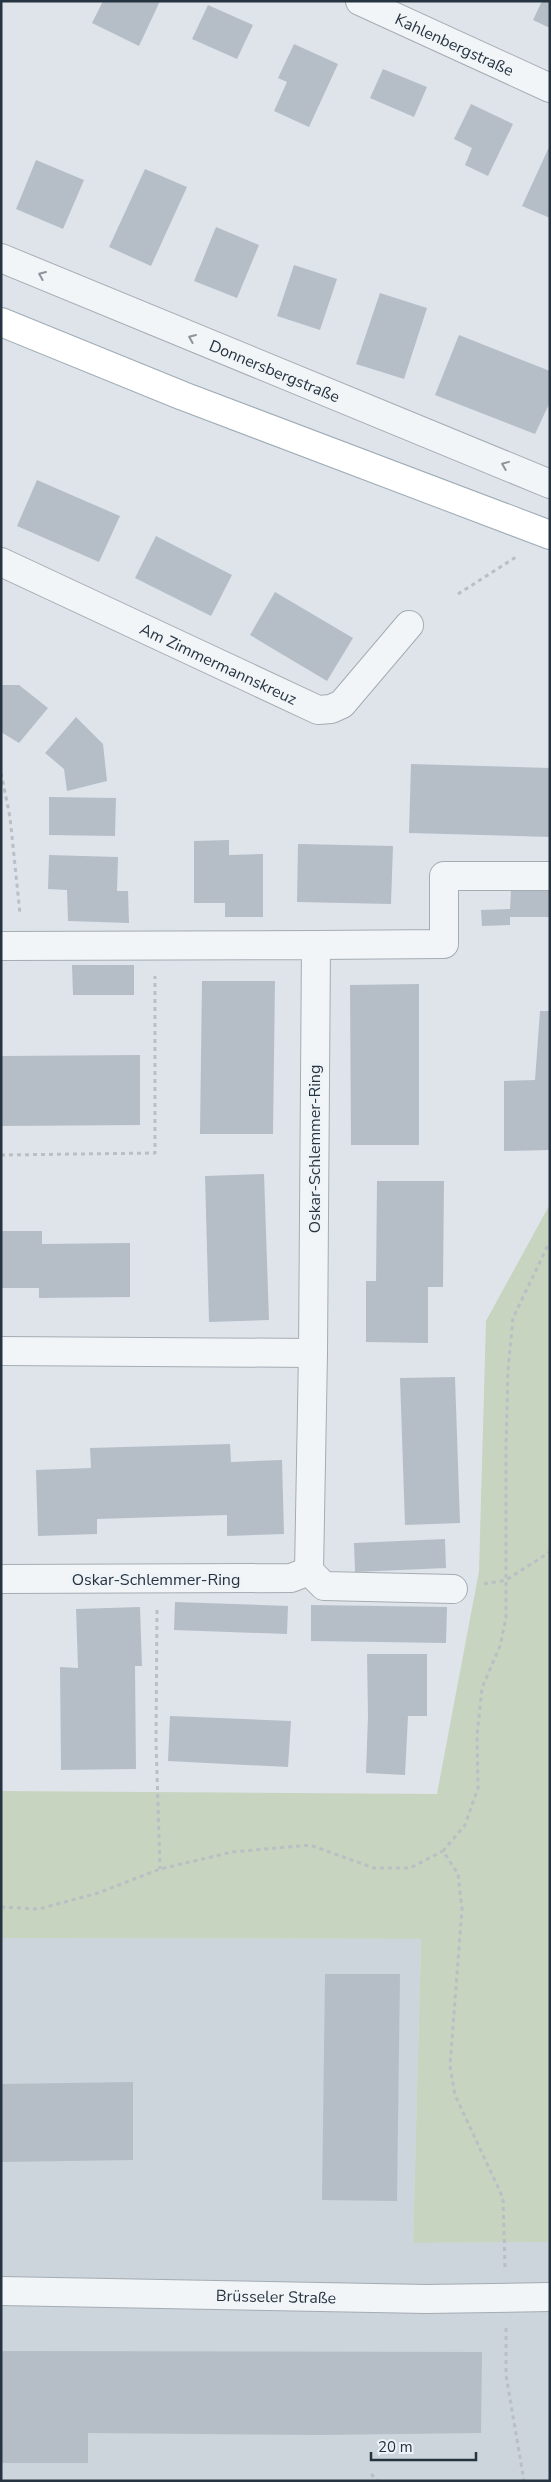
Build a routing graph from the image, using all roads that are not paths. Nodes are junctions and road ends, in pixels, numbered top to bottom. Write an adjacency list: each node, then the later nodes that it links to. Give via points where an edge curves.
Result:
1 (360, 1): 2 (street, Kahlenbergstraße)
2 (550, 88)
3 (1, 258): 5 (street, Donnersbergstraße, one-way to 3)
4 (1, 322): 6 (main road, via 183,396)
5 (550, 484)
6 (550, 535)
7 (1, 562): 8 (street, Am Zimmermannskreuz, via 318,710 342,704)
8 (409, 625)
9 (550, 876): 10 (street, via 444,876 444,944)
10 (316, 944): 11 (street); 13 (street, Oskar-Schlemmer-Ring)
11 (12, 946)
12 (1, 1351): 13 (street)
13 (313, 1353): 14 (street, Oskar-Schlemmer-Ring)
14 (309, 1571): 15 (street, Oskar-Schlemmer-Ring, via 291,1578); 16 (street, via 324,1586)
15 (1, 1580)
16 (453, 1589)
17 (1, 2291): 18 (street, Brüsseler Straße, via 426,2299)
18 (550, 2297)

